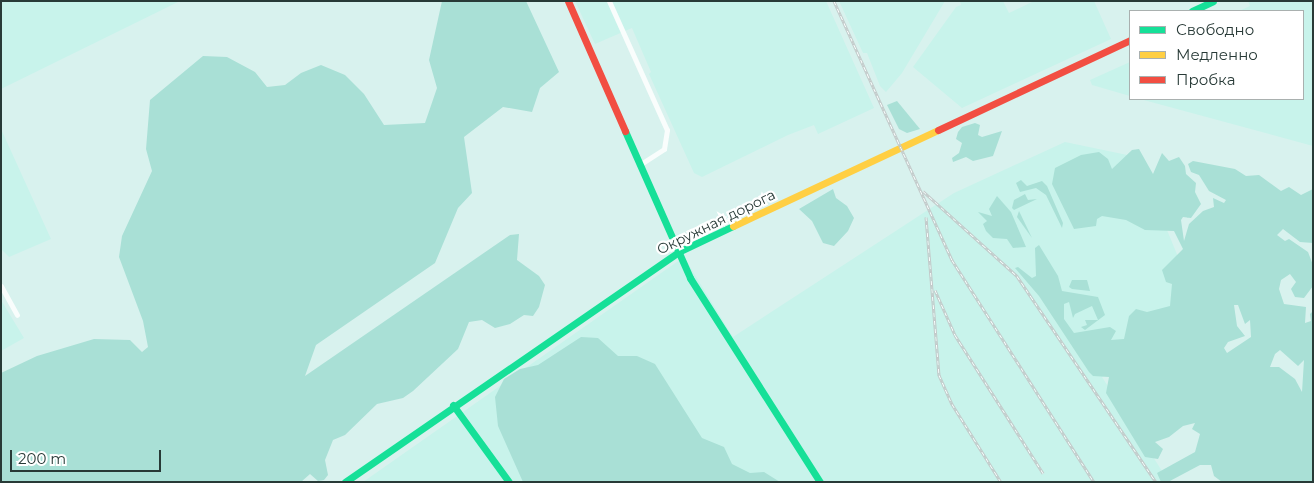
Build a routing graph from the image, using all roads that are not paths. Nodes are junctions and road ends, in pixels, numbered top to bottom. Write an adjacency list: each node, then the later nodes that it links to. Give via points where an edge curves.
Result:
1 (568, 1): 6 (main road)
2 (609, 1): 6 (street, via 667,130 664,149)
3 (1213, 1): 4 (main road)
4 (1194, 10)
5 (1129, 40): 7 (main road, Окружная дорога)
6 (641, 164): 7 (main road)
7 (678, 252): 10 (main road, Окружная дорога); 13 (main road, via 698,292)
8 (1, 286): 9 (street)
9 (17, 314)
10 (453, 405): 11 (main road, Окружная дорога); 12 (main road)
11 (345, 482)
12 (509, 482)
13 (820, 482)

